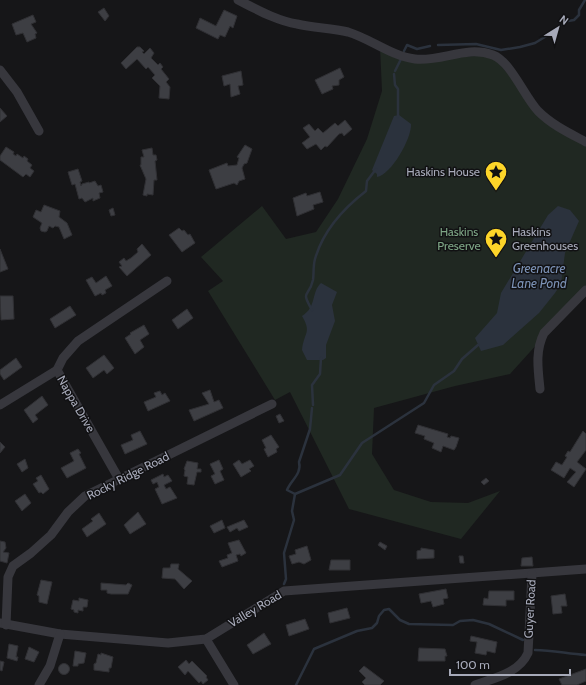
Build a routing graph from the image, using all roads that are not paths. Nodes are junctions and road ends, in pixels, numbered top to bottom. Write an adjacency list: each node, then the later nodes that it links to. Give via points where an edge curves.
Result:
1 (238, 0): 4 (street, via 280,20 348,32 414,59 435,58 461,52 492,55 503,62 544,117 558,128)
2 (0, 70): 3 (street, via 17,92)
3 (39, 131)
4 (586, 142)
5 (167, 281): 7 (street, Nappa Drive, via 78,341 63,358)
6 (586, 290): 8 (street, via 548,329 539,342 537,354)
7 (57, 370): 10 (street); 11 (street, Nappa Drive)
8 (540, 389)
9 (272, 404): 11 (street, Rocky Ridge Road)
10 (0, 405)
11 (119, 479): 14 (street, Rocky Ridge Road, via 85,496 68,512 51,535 14,566 8,577)
12 (586, 569): 13 (street, Valley Road)
13 (532, 574): 16 (street, Valley Road, via 284,591); 19 (street, Guyer Road, via 528,653 524,662 518,668)
14 (3, 624): 15 (street, Valley Road)
15 (60, 634): 16 (street, Valley Road, via 168,643); 17 (street, via 50,666)
16 (206, 639): 18 (street)
17 (39, 685)
18 (234, 685)
19 (475, 685)

